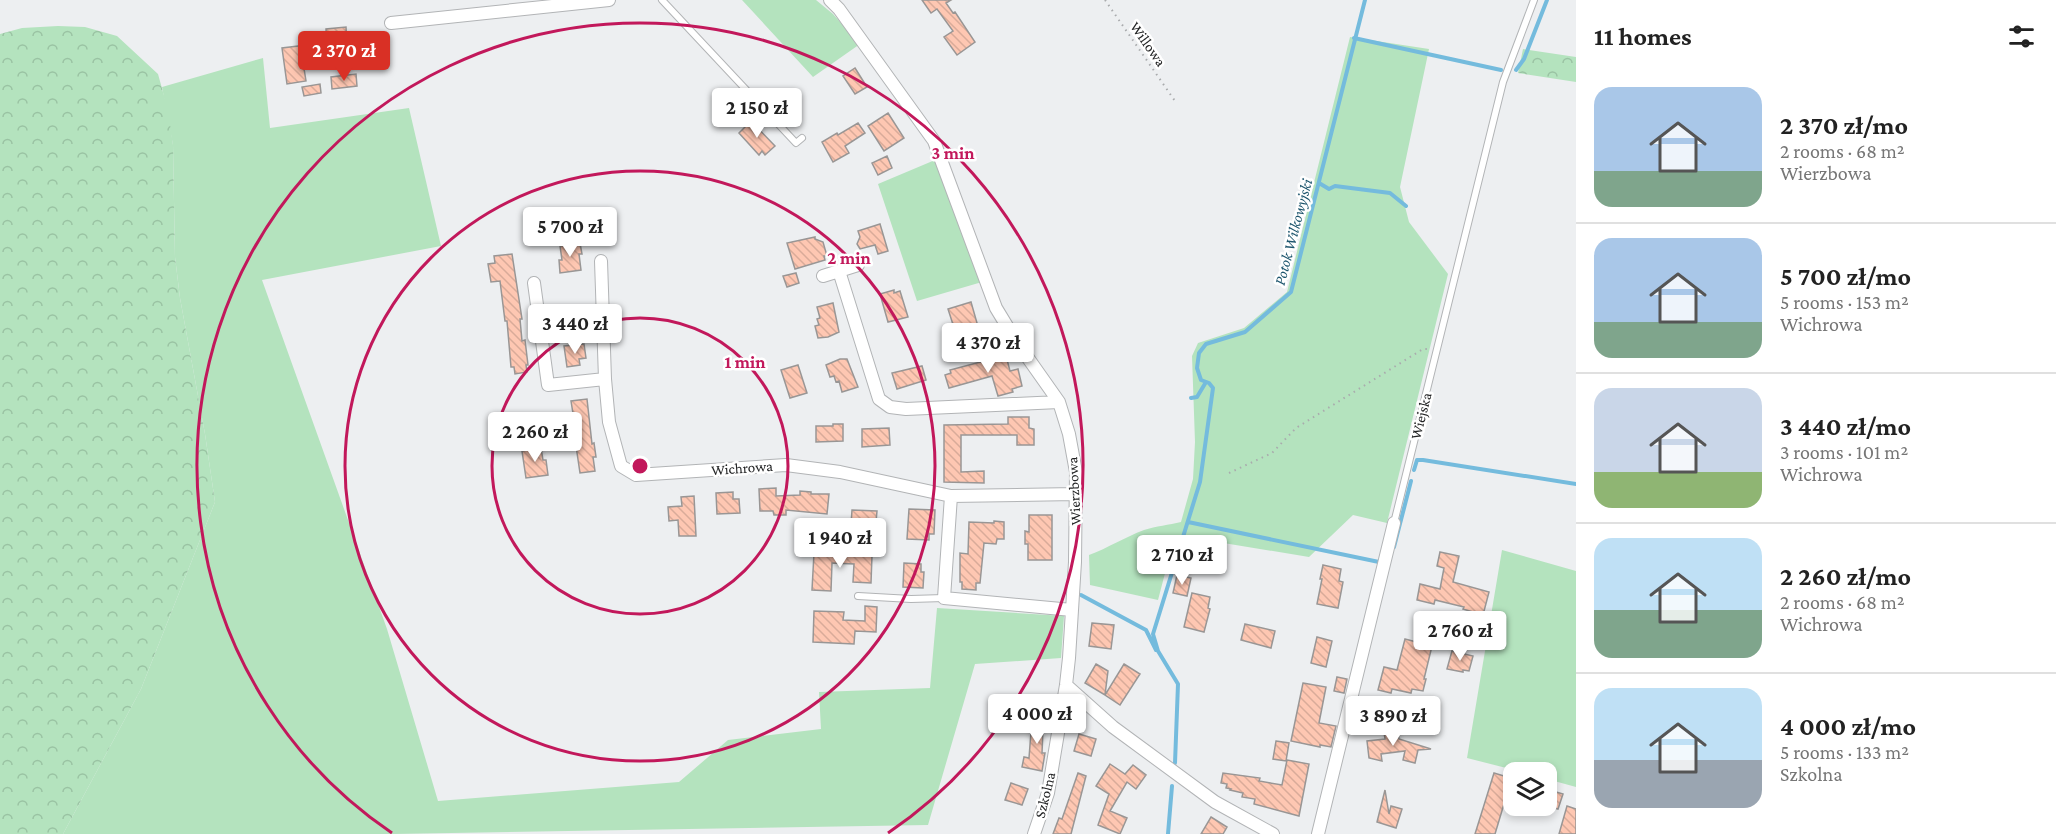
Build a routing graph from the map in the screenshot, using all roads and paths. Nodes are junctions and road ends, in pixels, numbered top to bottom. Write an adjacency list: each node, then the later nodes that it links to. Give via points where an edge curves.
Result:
1 (609, 0): 6 (street)
2 (662, 0): 8 (lane, via 796,143)
3 (830, 0): 16 (street, Wierzbowa, via 934,141 996,308)
4 (1105, 0): 7 (path, Willowa)
5 (1534, 0): 14 (lane, Wiejska, via 1503,82)
6 (391, 23)
7 (1175, 101)
8 (802, 138)
9 (601, 261): 15 (street, Wichrowa)
10 (858, 265): 11 (street)
11 (839, 271): 12 (street); 16 (street, via 879,399 890,407)
12 (823, 276)
13 (534, 283): 15 (street, via 548,385)
14 (1438, 348): 17 (path, via 1423,349 1296,428 1272,453); 20 (lane, Wiejska)
15 (605, 379): 19 (street, Wichrowa, via 609,422 621,466 636,476 786,465 840,472)
16 (1059, 402): 18 (street, Wierzbowa, via 1069,434)
17 (1229, 473)
18 (1076, 494): 19 (street, Wichrowa); 23 (street, Wierzbowa)
19 (951, 496): 22 (street)
20 (1394, 523): 27 (street, Wiejska)
21 (858, 596): 22 (lane)
22 (944, 598): 23 (street)
23 (1072, 610): 24 (street, Wierzbowa)
24 (1066, 685): 25 (street, Szkolna, via 1048,793); 26 (street, via 1113,727 1215,801)
25 (1034, 834)
26 (1273, 834)
27 (1318, 834)

